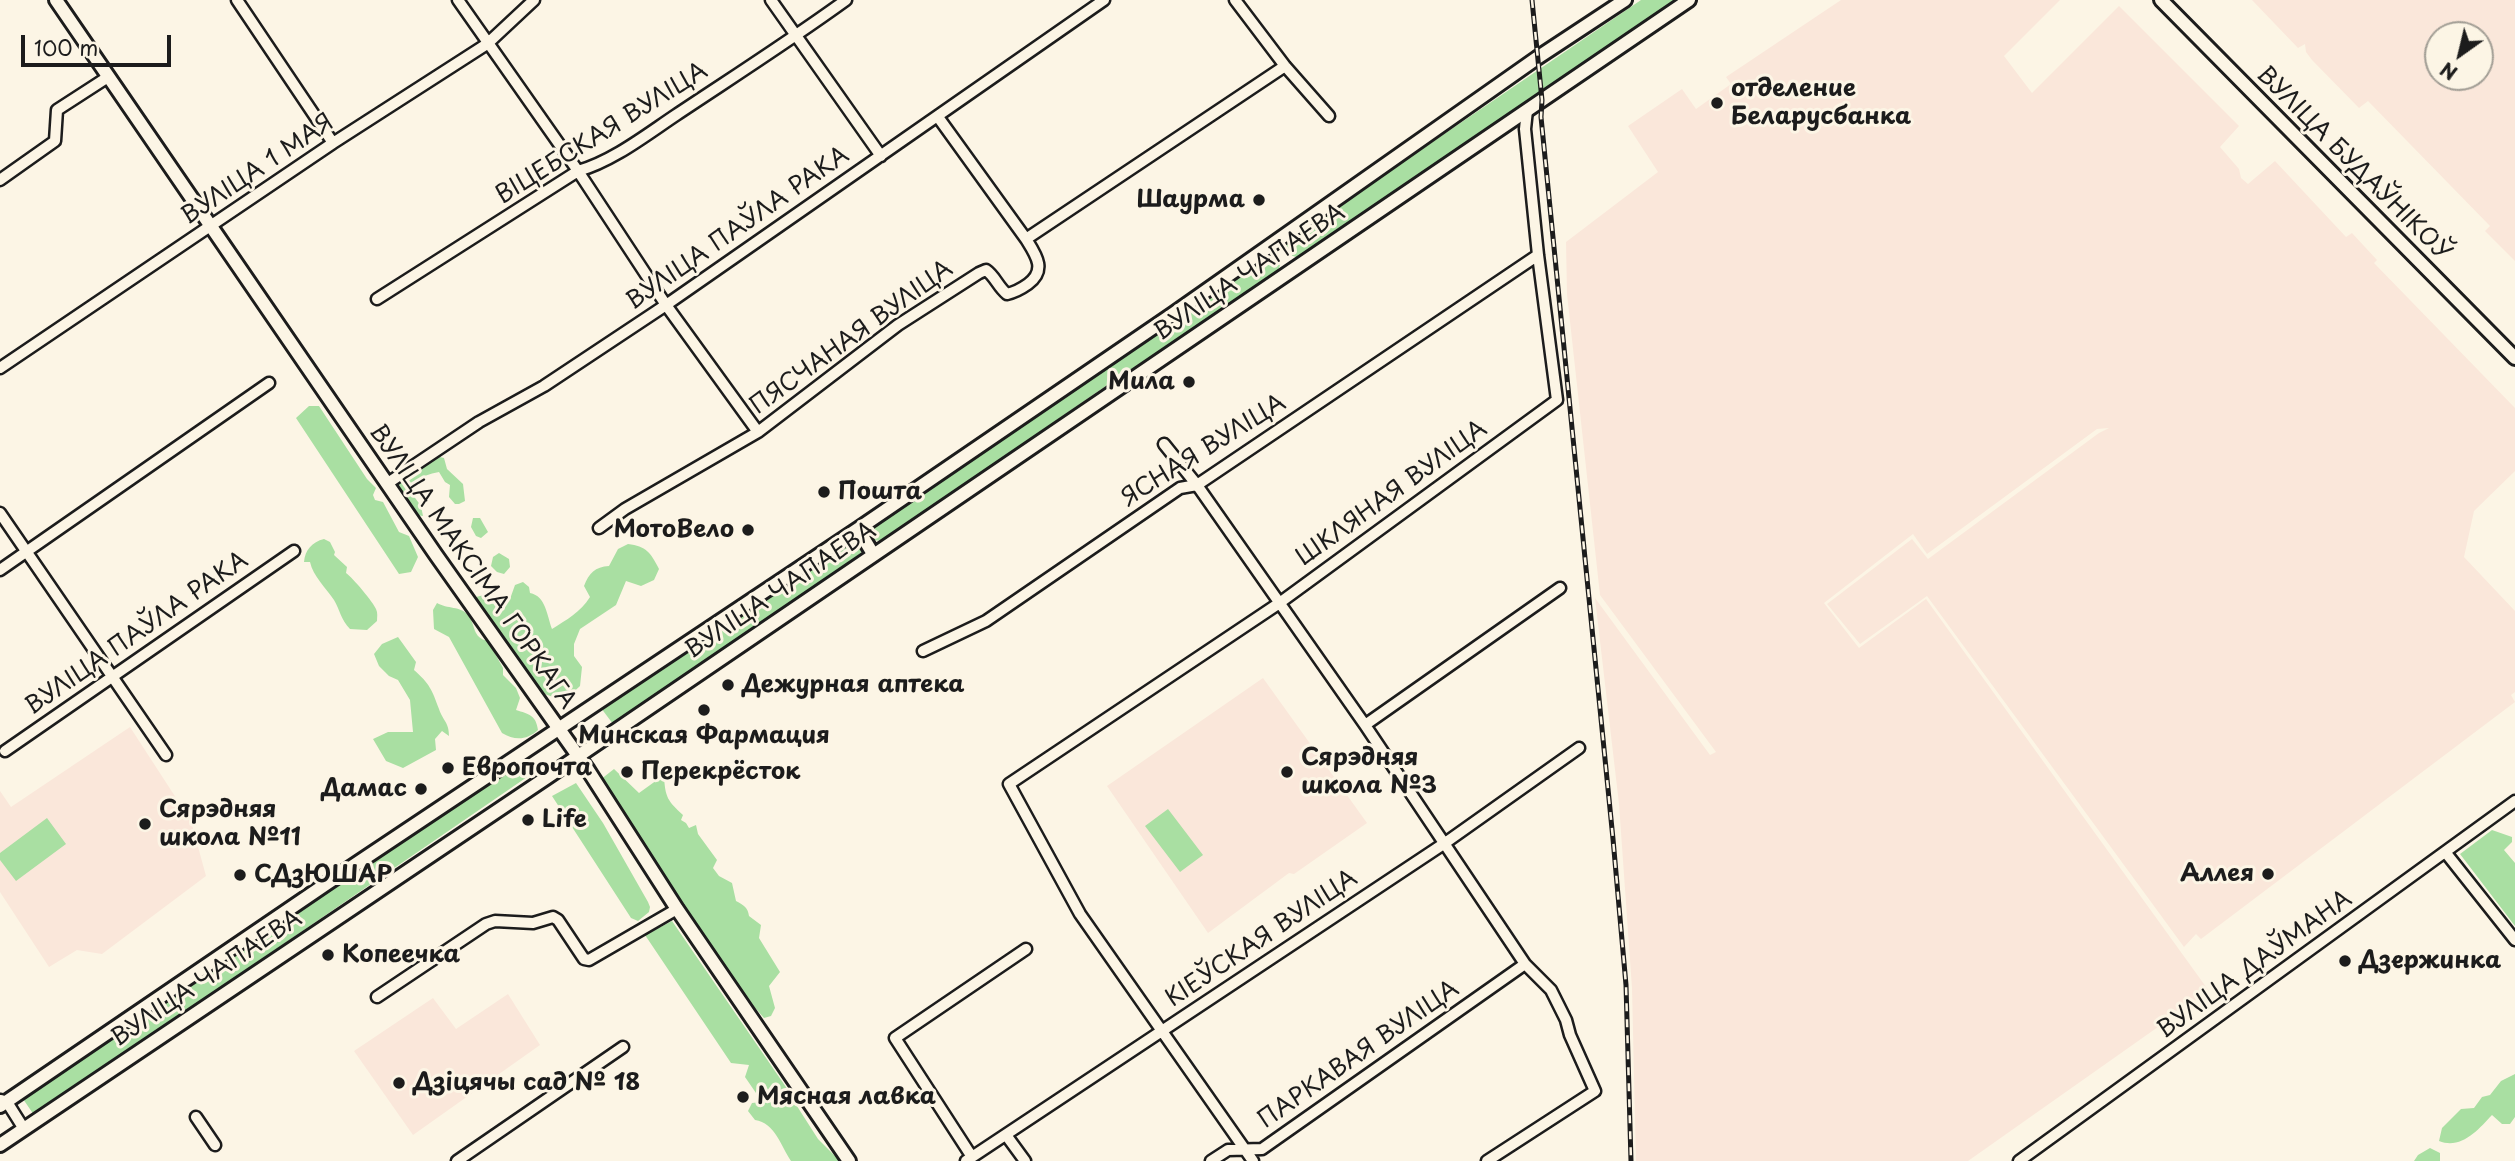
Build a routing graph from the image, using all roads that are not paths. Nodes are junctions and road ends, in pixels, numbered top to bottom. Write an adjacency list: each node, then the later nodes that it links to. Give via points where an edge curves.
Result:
1 (56, 0): 15 (main road, ВУЛІЦА МАКСІМА ГОРКАГА)
2 (237, 0): 19 (street)
3 (458, 0): 13 (street)
4 (534, 0): 13 (street, ВУЛІЦА 1 МАЯ)
5 (772, 0): 12 (street)
6 (846, 0): 12 (street, ВІЦЕБСКАЯ ВУЛІЦА)
7 (1104, 0): 17 (street, ВУЛІЦА ПАЎЛА РАКА)
8 (1235, 0): 14 (street)
9 (1625, 0): 37 (main road, ВУЛІЦА ЧАПАЕВА)
10 (1689, 0): 16 (main road, ВУЛІЦА ЧАПАЕВА)
11 (2161, 0): 28 (main road, ВУЛІЦА БУДАЎНІКОЎ)
12 (796, 36): 20 (street); 21 (street, ВІЦЕБСКАЯ ВУЛІЦА, via 615,153)
13 (487, 44): 19 (street, ВУЛІЦА 1 МАЯ); 21 (street)
14 (1285, 66): 18 (street); 24 (street)
15 (108, 76): 22 (street, via 57,110 55,141); 23 (main road, ВУЛІЦА МАКСІМА ГОРКАГА)
16 (1527, 110): 25 (street, ШКЛЯНАЯ ВУЛІЦА); 40 (main road, ВУЛІЦА ЧАПАЕВА)
17 (937, 117): 20 (street, ВУЛІЦА ПАЎЛА РАКА); 24 (street)
18 (1329, 117)
19 (332, 144): 23 (street, ВУЛІЦА 1 МАЯ)
20 (881, 156): 27 (street, ВУЛІЦА ПАЎЛА РАКА)
21 (578, 171): 26 (street, ВІЦЕБСКАЯ ВУЛІЦА); 27 (street)
22 (0, 180)
23 (212, 227): 29 (street, ВУЛІЦА 1 МАЯ); 33 (main road, ВУЛІЦА МАКСІМА ГОРКАГА)
24 (1026, 239): 31 (street, ПЯСЧАНАЯ ВУЛІЦА, via 1038,259 1039,271 1015,293 1007,294 986,270 979,273 898,325)
25 (1538, 255): 34 (street, ЯСНАЯ ВУЛІЦА); 43 (street, ШКЛЯНАЯ ВУЛІЦА, via 1557,400)
26 (377, 299)
27 (666, 306): 31 (street); 33 (street, ВУЛІЦА ПАЎЛА РАКА)
28 (2515, 358)
29 (0, 368)
30 (268, 383): 39 (street)
31 (758, 432): 36 (street, ПЯСЧАНАЯ ВУЛІЦА)
32 (1164, 444): 34 (street)
33 (388, 482): 47 (main road, ВУЛІЦА МАКСІМА ГОРКАГА)
34 (1197, 485): 43 (street); 44 (street, ЯСНАЯ ВУЛІЦА, via 1180,488 986,621)
35 (0, 513): 39 (street)
36 (599, 528)
37 (858, 529): 40 (main road); 47 (main road, ВУЛІЦА ЧАПАЕВА)
38 (294, 551): 45 (street, ВУЛІЦА ПАЎЛА РАКА)
39 (26, 553): 41 (street); 45 (street)
40 (873, 554): 51 (main road, ВУЛІЦА ЧАПАЕВА)
41 (0, 570)
42 (1560, 588): 46 (street)
43 (1278, 604): 46 (street); 60 (street, ШКЛЯНАЯ ВУЛІЦА, via 1009,784 1080,914)
44 (923, 650)
45 (111, 678): 49 (street, ВУЛІЦА ПАЎЛА РАКА); 50 (street)
46 (1365, 725): 53 (street)
47 (559, 728): 51 (main road, ВУЛІЦА МАКСІМА ГОРКАГА); 62 (main road, ВУЛІЦА ЧАПАЕВА)
48 (1579, 748): 53 (street, КІЕЎСКАЯ ВУЛІЦА)
49 (5, 751)
50 (166, 755)
51 (578, 755): 55 (main road, ВУЛІЦА МАКСІМА ГОРКАГА); 64 (main road, ВУЛІЦА ЧАПАЕВА)
52 (2515, 801): 54 (street, ВУЛІЦА ДАЎМАНА)
53 (1445, 843): 58 (street); 60 (street, КІЕЎСКАЯ ВУЛІЦА)
54 (2446, 853): 56 (street); 70 (street, ВУЛІЦА ДАЎМАНА)
55 (677, 909): 59 (street, via 589,960 553,917 533,923 495,921); 72 (main road, ВУЛІЦА МАКСІМА ГОРКАГА)
56 (2515, 940)
57 (1026, 949): 69 (street, via 895,1038)
58 (1525, 964): 68 (street, ПАРКАВАЯ ВУЛІЦА, via 1262,1149); 76 (street, via 1551,990 1595,1091)
59 (376, 997)
60 (1163, 1030): 65 (street, КІЕЎСКАЯ ВУЛІЦА); 68 (street)
61 (623, 1048): 71 (street)
62 (2, 1103): 64 (street)
63 (196, 1117): 67 (street)
64 (24, 1129): 66 (main road, ВУЛІЦА ЧАПАЕВА)
65 (1006, 1135): 69 (street, КІЕЎСКАЯ ВУЛІЦА); 73 (street)
66 (0, 1145)
67 (215, 1145)
68 (1245, 1149): 74 (street, ПАРКАВАЯ ВУЛІЦА, via 1228,1150); 75 (street)
69 (969, 1159)
70 (2024, 1160)
71 (457, 1161)
72 (849, 1161)
73 (1025, 1161)
74 (1211, 1161)
75 (1253, 1161)
76 (1487, 1161)

